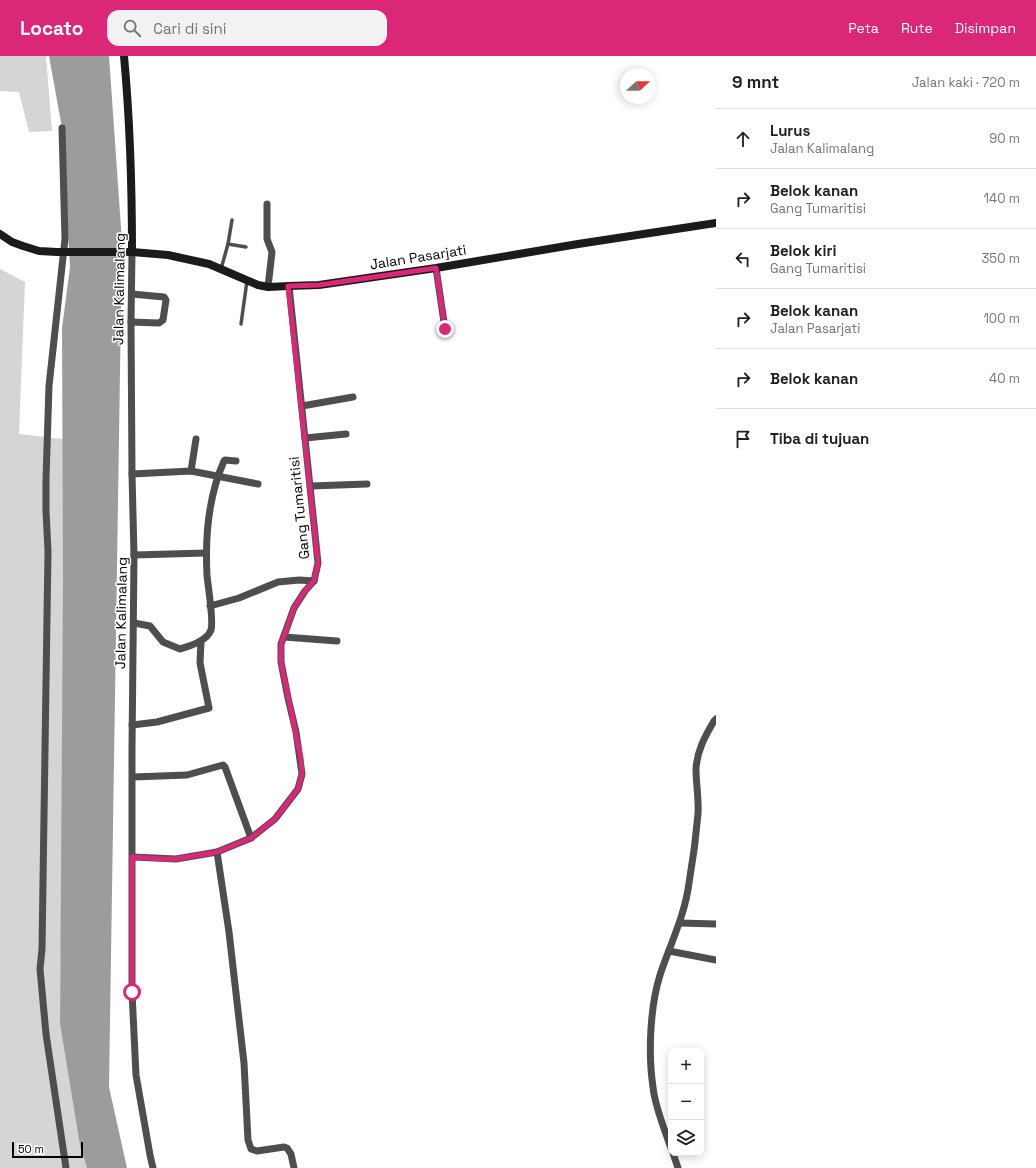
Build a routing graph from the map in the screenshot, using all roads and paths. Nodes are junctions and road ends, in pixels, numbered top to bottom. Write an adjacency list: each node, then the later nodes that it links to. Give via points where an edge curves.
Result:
1 (124, 56): 10 (main road, Jalan Kalimalang, via 132,194)
2 (62, 128): 9 (street)
3 (266, 204): 15 (street, via 267,239 272,252)
4 (232, 220): 7 (lane)
5 (716, 223): 11 (main road, Jalan Pasarjati)
6 (0, 234): 9 (main road, Jalan Pasarjati, via 12,242 40,251)
7 (228, 244): 8 (lane); 12 (lane)
8 (246, 247)
9 (66, 252): 10 (main road, Jalan Pasarjati); 52 (street, via 51,354 49,386 40,969 46,1034)
10 (129, 252): 12 (main road, Jalan Pasarjati, via 181,257); 16 (street, Jalan Kalimalang)
11 (436, 268): 14 (main road, Jalan Pasarjati, via 319,285); 19 (street)
12 (221, 269): 13 (main road, Jalan Pasarjati)
13 (247, 280): 15 (main road, Jalan Pasarjati); 18 (lane)
14 (288, 286): 15 (main road, Jalan Pasarjati); 21 (street, Gang Tumaritisi)
15 (268, 287)
16 (132, 294): 17 (street, Jalan Kalimalang); 17 (street, via 164,297 166,300 161,322)
17 (131, 322): 27 (street, Jalan Kalimalang)
18 (241, 324)
19 (445, 329)
20 (353, 397): 21 (street)
21 (302, 406): 23 (street, Gang Tumaritisi)
22 (346, 434): 23 (street)
23 (305, 438): 31 (street, Gang Tumaritisi)
24 (196, 439): 26 (street)
25 (236, 461): 28 (street, via 225,460)
26 (191, 471): 27 (street); 28 (street)
27 (132, 474): 33 (street, Jalan Kalimalang)
28 (218, 476): 29 (street); 32 (street, via 210,507)
29 (258, 484)
30 (367, 484): 31 (street)
31 (311, 486): 34 (street, Gang Tumaritisi, via 318,563)
32 (206, 553): 33 (street); 35 (street)
33 (134, 555): 36 (street, Jalan Kalimalang)
34 (314, 581): 35 (street, via 278,582 239,598); 37 (street, Gang Tumaritisi, via 294,608)
35 (210, 606): 38 (street, via 210,631)
36 (134, 623): 38 (street, via 148,626 163,642 180,649); 41 (street, Jalan Kalimalang)
37 (284, 637): 39 (street); 43 (street, Gang Tumaritisi, via 281,644 281,662 301,759 302,778 298,789 275,819)
38 (201, 641): 41 (street, via 200,663 209,708 157,722)
39 (337, 641)
40 (716, 719): 46 (street, via 702,742 696,767 698,813 689,885)
41 (132, 725): 42 (street, Jalan Kalimalang)
42 (133, 777): 43 (street, via 187,775 223,765); 45 (street, Jalan Kalimalang)
43 (251, 838): 44 (street, Gang Tumaritisi)
44 (217, 852): 45 (street, Gang Tumaritisi, via 176,859); 54 (street, via 244,1063 248,1140 251,1149 257,1151 287,1148)
45 (132, 857): 53 (street, Jalan Kalimalang, via 132,992 136,1074)
46 (680, 924): 47 (street); 48 (street)
47 (716, 924)
48 (669, 951): 49 (street); 50 (street, via 654,999 651,1050 653,1087)
49 (716, 960)
50 (668, 1140)
51 (674, 1156): 55 (street)
52 (66, 1168)
53 (153, 1168)
54 (294, 1168)
55 (678, 1168)

